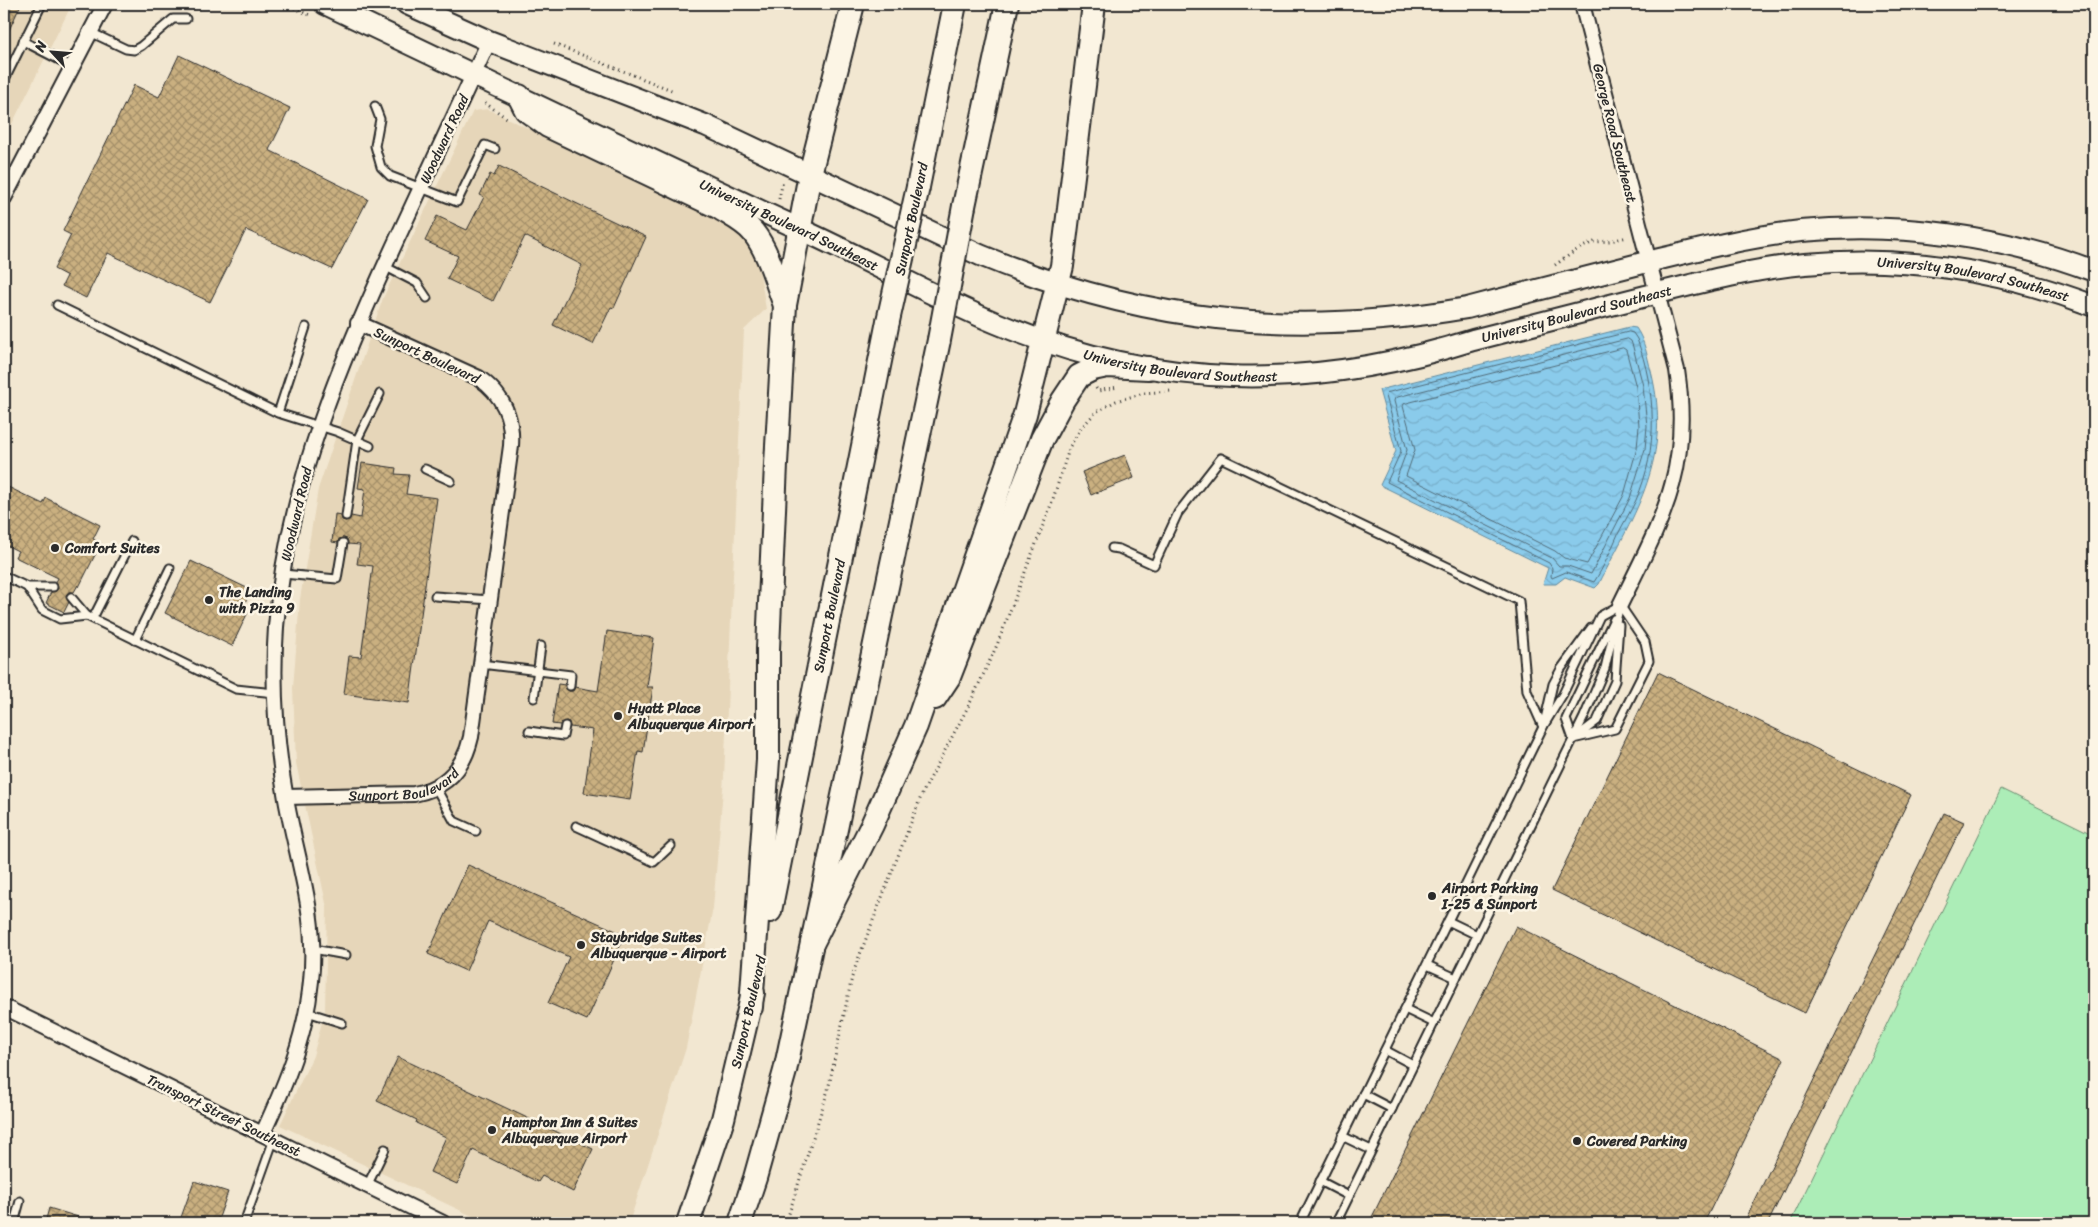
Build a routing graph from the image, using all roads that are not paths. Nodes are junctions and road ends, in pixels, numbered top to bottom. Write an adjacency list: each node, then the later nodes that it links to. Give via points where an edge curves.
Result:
1 (42, 4): 12 (lane)
2 (105, 4): 11 (street)
3 (325, 4): 15 (main road, University Boulevard Southeast)
4 (407, 4): 13 (main road)
5 (853, 4): 20 (main road)
6 (955, 4): 84 (main road, Sunport Boulevard, bridge)
7 (1007, 4): 78 (main road, bridge)
8 (1094, 4): 27 (main road)
9 (1582, 4): 24 (street, George Road Southeast)
10 (186, 19): 11 (lane, via 173,19 134,50)
11 (90, 32): 14 (street)
12 (23, 41): 14 (lane); 16 (lane)
13 (489, 41): 15 (street, Woodward Road); 20 (main road, via 705,126)
14 (72, 67): 22 (street)
15 (474, 75): 17 (main road, University Boulevard Southeast); 21 (street, Woodward Road)
16 (4, 80)
17 (519, 96): 23 (main road, University Boulevard Southeast); 31 (main road, via 526,110 548,126 718,207 741,222 753,232 761,246)
18 (375, 106): 21 (lane, via 380,119 375,146 381,167 390,176)
19 (495, 149): 21 (lane, via 485,145 457,202)
20 (810, 174): 23 (main road); 27 (main road, via 980,254)
21 (422, 186): 25 (street, Woodward Road)
22 (4, 198)
23 (800, 229): 31 (main road); 35 (main road, University Boulevard Southeast, via 961,308)
24 (1649, 262): 26 (main road, via 1802,231 1888,229 1946,234 2003,244); 27 (main road, via 1467,308 1332,323 1266,322 1188,315 1103,298); 28 (street, George Road Southeast)
25 (384, 266): 29 (lane, via 417,283); 33 (street, Woodward Road)
26 (2094, 271)
27 (1058, 284): 35 (main road)
28 (1657, 294): 32 (main road, University Boulevard Southeast, via 1765,269 1886,262 1996,276); 36 (main road, University Boulevard Southeast, via 1393,363 1352,370 1269,377); 56 (street, George Road Southeast, via 1679,388 1680,448 1676,474 1660,522)
29 (427, 298)
30 (57, 305): 38 (lane)
31 (785, 305): 84 (main road, via 768,649 768,760)
32 (2094, 306)
33 (358, 324): 39 (street, Woodward Road); 55 (street, Sunport Boulevard, via 479,378 495,392 507,411 511,422 511,446)
34 (306, 327): 38 (lane)
35 (1043, 341): 36 (main road, University Boulevard Southeast); 67 (main road, via 1025,414)
36 (1148, 368): 67 (main road, via 1107,366 1093,370 1079,376 1063,400 1042,440 949,677)
37 (380, 394): 40 (lane)
38 (278, 413): 39 (lane)
39 (319, 426): 40 (lane); 49 (street, Woodward Road, via 294,515)
40 (357, 440): 41 (lane); 44 (lane)
41 (370, 446)
42 (425, 470): 43 (lane)
43 (451, 481)
44 (346, 516)
45 (132, 541): 58 (lane)
46 (343, 543): 49 (lane, via 337,579)
47 (1112, 548): 68 (lane, via 1154,565 1178,513 1221,458 1518,601 1527,691)
48 (170, 568): 59 (lane)
49 (283, 574): 64 (street, Woodward Road, via 276,626)
50 (4, 576): 51 (lane)
51 (27, 587): 52 (lane); 58 (lane, via 42,610 60,619)
52 (53, 588)
53 (435, 596): 55 (lane)
54 (71, 597): 58 (lane)
55 (490, 600): 61 (street, Sunport Boulevard)
56 (1620, 605): 57 (lane); 70 (lane, via 1606,668); 70 (lane, via 1566,719); 70 (lane, via 1615,681 1598,721); 70 (lane, via 1645,642 1649,661 1615,729)
57 (1600, 616): 68 (lane, via 1563,694); 68 (lane, via 1553,684)
58 (90, 617): 59 (lane)
59 (135, 640): 64 (lane, via 236,690)
60 (540, 646): 62 (lane)
61 (481, 664): 62 (lane); 71 (street, Sunport Boulevard, via 468,750 455,772)
62 (537, 671): 63 (lane, via 571,675); 65 (lane)
63 (570, 686)
64 (275, 693): 72 (street, Woodward Road)
65 (534, 698)
66 (564, 726): 69 (lane, via 563,736)
67 (916, 726): 78 (main road, via 872,825)
68 (1543, 727): 76 (lane)
69 (529, 731)
70 (1573, 739): 77 (lane)
71 (436, 788): 72 (street, Sunport Boulevard, via 414,794); 74 (lane, via 454,821)
72 (286, 797): 79 (street, Woodward Road, via 307,890)
73 (576, 826): 75 (lane, via 654,862)
74 (476, 831)
75 (671, 846)
76 (1448, 921): 77 (lane); 81 (lane)
77 (1477, 935): 82 (lane)
78 (812, 944): 105 (main road, via 786,1071)
79 (313, 949): 80 (lane); 86 (street, Woodward Road)
80 (346, 955)
81 (1426, 965): 82 (lane); 85 (lane)
82 (1456, 978): 88 (lane)
83 (4, 1007): 93 (street, Transport Street Southeast)
84 (751, 1007): 104 (main road, Sunport Boulevard, via 722,1119)
85 (1405, 1009): 88 (lane); 89 (lane)
86 (307, 1012): 87 (lane); 93 (street, Woodward Road)
87 (342, 1023)
88 (1434, 1023): 90 (lane)
89 (1385, 1050): 90 (lane); 91 (lane)
90 (1413, 1065): 92 (lane)
91 (1363, 1094): 92 (lane); 94 (lane)
92 (1392, 1109): 96 (lane)
93 (268, 1136): 98 (street, Transport Street Southeast); 102 (lane)
94 (1342, 1136): 96 (lane); 97 (lane)
95 (386, 1150): 98 (lane)
96 (1371, 1150): 99 (lane)
97 (1320, 1181): 99 (lane); 106 (lane)
98 (367, 1186): 103 (street, Transport Street Southeast)
99 (1349, 1196): 107 (lane)
100 (20, 1201): 101 (lane)
101 (14, 1223)
102 (244, 1223)
103 (443, 1223)
104 (688, 1223)
105 (740, 1223)
106 (1300, 1223)
107 (1336, 1223)

